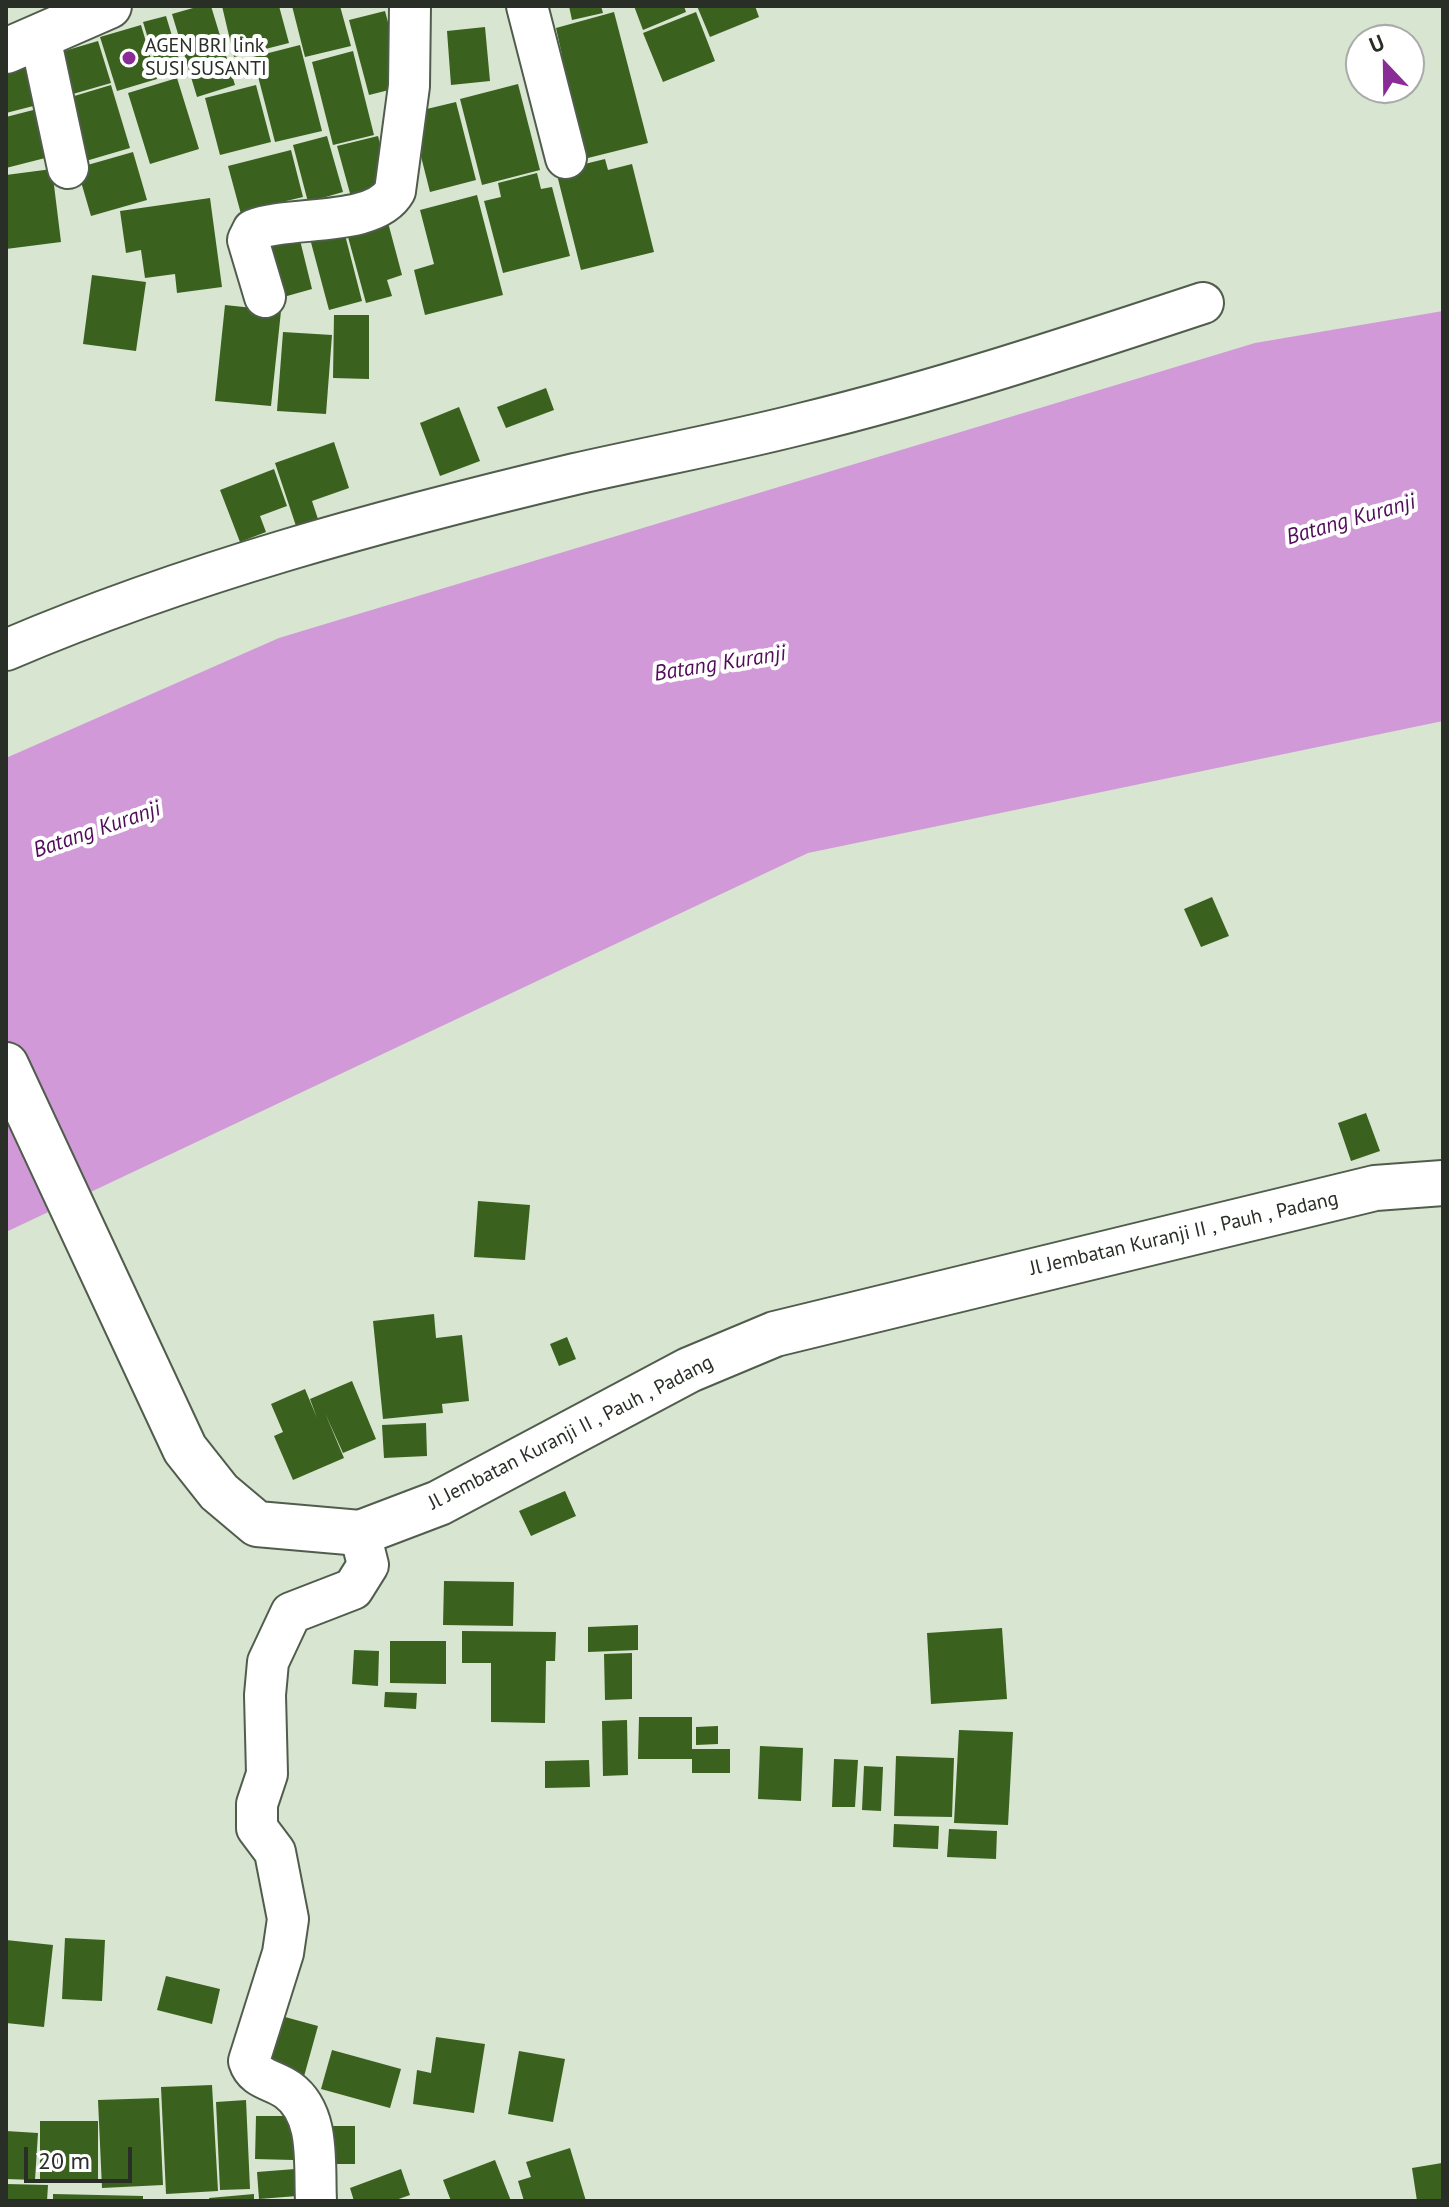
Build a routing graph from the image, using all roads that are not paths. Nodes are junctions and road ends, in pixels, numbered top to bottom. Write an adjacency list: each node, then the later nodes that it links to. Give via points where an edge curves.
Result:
1 (109, 6): 4 (street)
2 (410, 6): 7 (street, via 409,86 395,191 384,203 355,214 253,230 248,240)
3 (527, 6): 5 (street)
4 (23, 44): 6 (street)
5 (566, 158)
6 (68, 168)
7 (265, 297)
8 (1203, 303): 9 (street, via 919,394 297,546 75,620)
9 (6, 650)
10 (6, 1065): 12 (street, Jl Jembatan Kuranji II , Pauh , Padang, via 185,1449 219,1492 257,1524)
11 (1443, 1183): 12 (street, Jl Jembatan Kuranji II , Pauh , Padang, via 1375,1188 775,1334 689,1370 439,1503)
12 (360, 1533): 13 (street, via 368,1565 356,1586 291,1613 268,1662 267,1774 257,1804 257,1828 275,1852 288,1919 283,1953 249,2061 255,2074 287,2090 306,2110)
13 (316, 2201)

